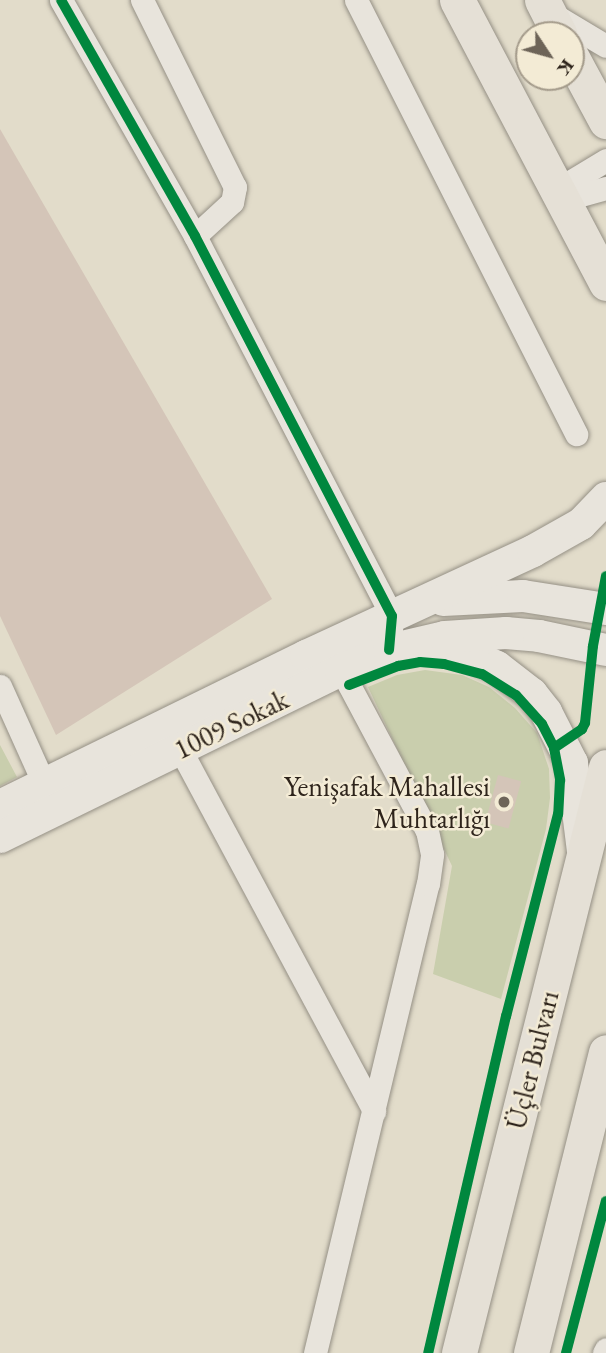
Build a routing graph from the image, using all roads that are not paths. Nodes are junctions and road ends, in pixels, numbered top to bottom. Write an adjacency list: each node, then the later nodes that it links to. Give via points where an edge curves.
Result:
1 (61, 0): 12 (street)
2 (142, 0): 12 (street, via 235,187 232,202)
3 (355, 0): 14 (street)
4 (457, 0): 11 (main road)
5 (550, 15): 6 (street)
6 (606, 46)
7 (585, 81): 8 (main road)
8 (606, 121)
9 (606, 160): 11 (street)
10 (606, 188): 11 (street)
11 (560, 195): 13 (main road)
12 (195, 236): 18 (street)
13 (606, 283)
14 (576, 434)
15 (606, 498): 16 (street, 1009 Sokak, via 581,524 555,539)
16 (421, 602): 17 (street, via 523,596); 18 (street, 1009 Sokak)
17 (606, 609)
18 (392, 616): 19 (street); 25 (street, 1009 Sokak)
19 (400, 647): 20 (street, 1009 Sokak, via 470,634 539,636); 21 (street, 1009 Sokak); 28 (street, via 437,644 475,656 532,694 572,763)
20 (606, 650)
21 (341, 670): 23 (street, 1009 Sokak); 30 (street, via 427,831 432,854)
22 (0, 686): 25 (street)
23 (180, 748): 25 (street, 1009 Sokak); 30 (street)
24 (606, 767): 28 (main road, Üçler Bulvarı)
25 (50, 797): 26 (street, 1009 Sokak); 27 (street, 1009 Sokak)
26 (0, 806)
27 (0, 837)
28 (584, 853): 32 (main road, Üçler Bulvarı)
29 (606, 1052): 33 (main road)
30 (374, 1111): 31 (street)
31 (315, 1353)
32 (459, 1353)
33 (531, 1353)

